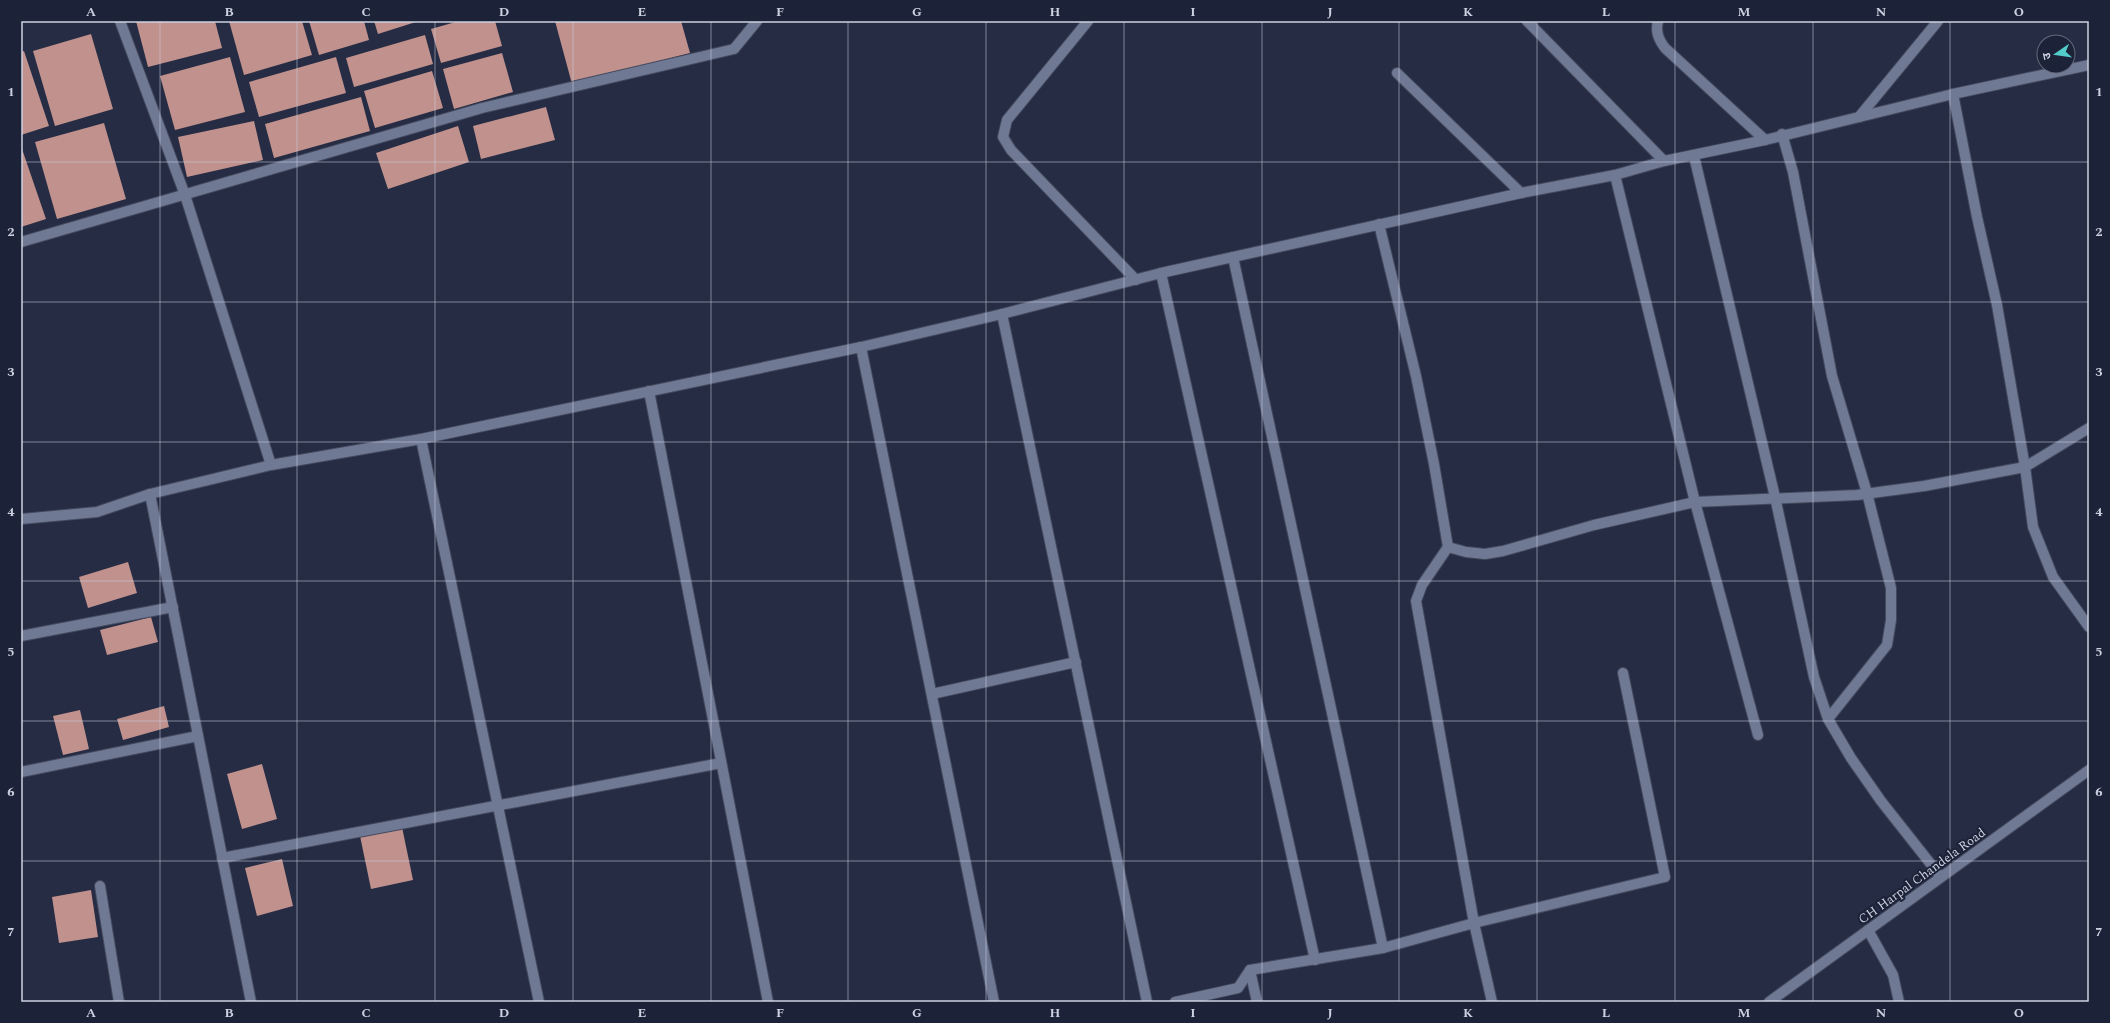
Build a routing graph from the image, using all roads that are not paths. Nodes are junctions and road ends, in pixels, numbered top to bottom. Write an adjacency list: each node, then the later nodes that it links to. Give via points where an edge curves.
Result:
1 (120, 21): 17 (street)
2 (757, 21): 17 (street, via 734,49 482,108)
3 (1088, 21): 22 (street, via 1007,120 1003,137 1010,150)
4 (1527, 21): 14 (street)
5 (1658, 21): 12 (street, via 1656,29 1665,48)
6 (1938, 21): 10 (street)
7 (2089, 65): 9 (street)
8 (1397, 72): 16 (street)
9 (1953, 94): 10 (street); 29 (street, via 1997,305)
10 (1859, 117): 11 (street)
11 (1782, 134): 12 (street); 30 (street, via 1794,172 1832,376)
12 (1765, 140): 13 (street)
13 (1694, 156): 14 (street); 32 (street)
14 (1664, 162): 15 (street)
15 (1615, 175): 16 (street); 33 (street)
16 (1521, 193): 18 (street)
17 (185, 195): 19 (street); 28 (street)
18 (1379, 224): 20 (street); 35 (street, via 1416,376)
19 (21, 242)
20 (1233, 257): 21 (street); 54 (street)
21 (1161, 273): 22 (street); 55 (street)
22 (1136, 280): 23 (street)
23 (1002, 314): 24 (street); 39 (street)
24 (861, 347): 25 (street); 41 (street)
25 (649, 391): 27 (street); 45 (street)
26 (2089, 428): 29 (street)
27 (421, 439): 28 (street); 48 (street)
28 (271, 465): 31 (street)
29 (2025, 466): 30 (street, via 1924,486); 37 (street, via 2033,527 2052,577)
30 (1867, 493): 32 (street); 42 (street, via 1891,588 1887,645)
31 (150, 494): 34 (street, via 97,512); 36 (street)
32 (1775, 497): 33 (street); 42 (street, via 1814,677)
33 (1695, 502): 35 (street, via 1594,525 1503,551 1485,554 1466,552); 43 (street)
34 (21, 519)
35 (1448, 546): 52 (street, via 1422,586 1416,601)
36 (173, 607): 38 (street); 44 (street)
37 (2089, 627)
38 (21, 636)
39 (1076, 662): 41 (street); 62 (street)
40 (1623, 673): 52 (street, via 1665,877)
41 (932, 694): 61 (street)
42 (1828, 719): 50 (street, via 1880,801)
43 (1758, 735)
44 (198, 736): 47 (street); 49 (street)
45 (721, 763): 48 (street); 60 (street)
46 (2089, 770): 50 (street, CH Harpal Chandela Road)
47 (21, 772)
48 (498, 806): 49 (street); 59 (street)
49 (222, 858): 58 (street)
50 (1941, 877): 53 (street, CH Harpal Chandela Road)
51 (100, 886): 57 (street)
52 (1474, 923): 54 (street); 65 (street)
53 (1868, 930): 66 (street, CH Harpal Chandela Road); 67 (street, via 1893,975)
54 (1383, 948): 55 (street)
55 (1315, 960): 56 (street)
56 (1250, 970): 63 (street, via 1238,988); 64 (street)
57 (119, 1002)
58 (251, 1002)
59 (539, 1002)
60 (768, 1002)
61 (994, 1002)
62 (1147, 1002)
63 (1174, 1002)
64 (1257, 1002)
65 (1492, 1002)
66 (1769, 1002)
67 (1899, 1002)

